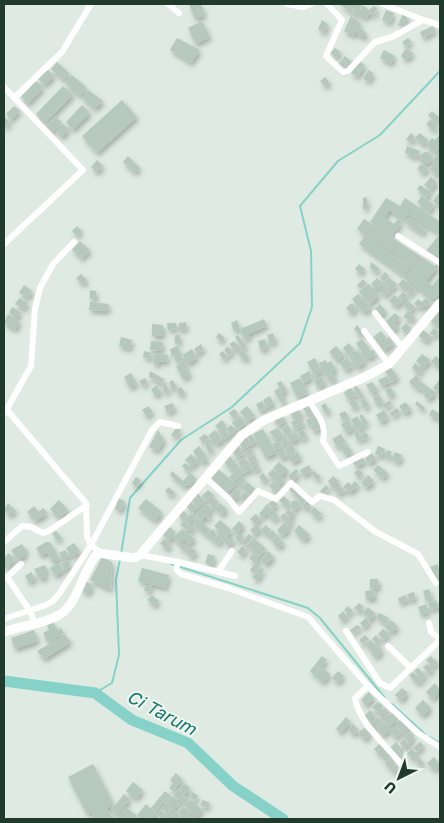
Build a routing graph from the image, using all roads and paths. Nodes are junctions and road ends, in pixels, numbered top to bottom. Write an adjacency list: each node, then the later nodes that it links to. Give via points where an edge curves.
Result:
1 (91, 4): 11 (street, via 62,52)
2 (168, 4): 7 (street)
3 (287, 4): 4 (street, via 303,7)
4 (311, 4)
5 (327, 4): 8 (street, via 342,20 326,56 345,73 375,42)
6 (383, 4): 8 (street)
7 (179, 13)
8 (424, 20): 9 (street)
9 (440, 26)
10 (4, 86): 11 (street)
11 (14, 98): 14 (street, via 83,170)
12 (398, 236): 15 (street)
13 (74, 242): 22 (street, via 53,264 40,288 35,309 31,366)
14 (4, 244)
15 (440, 263)
16 (440, 303): 19 (main road)
17 (375, 313): 19 (street)
18 (364, 331): 20 (street)
19 (402, 348): 20 (main road)
20 (389, 364): 21 (main road)
21 (310, 401): 24 (street, via 325,428 323,441 339,466); 25 (main road, via 280,412 249,429)
22 (5, 412): 26 (street)
23 (178, 426): 28 (street, via 160,422 152,430)
24 (368, 452)
25 (204, 476): 31 (main road); 37 (street, via 238,512 258,491 276,499 291,483 312,502 320,496 334,500 376,532 418,554)
26 (87, 505): 27 (street, via 49,532 22,526); 28 (street, via 86,529)
27 (4, 542)
28 (91, 545): 30 (street); 38 (street)
29 (232, 551): 34 (street)
30 (101, 552): 31 (main road); 40 (main road, via 94,557 72,600)
31 (137, 556): 33 (street)
32 (21, 564): 36 (street)
33 (177, 565): 34 (street); 49 (street, via 181,574 308,618)
34 (218, 572): 35 (street)
35 (235, 576)
36 (5, 578): 39 (street)
37 (436, 584)
38 (54, 602): 39 (street); 40 (street)
39 (30, 612): 41 (street); 42 (street)
40 (60, 613): 42 (main road)
41 (5, 618): 44 (street)
42 (34, 623): 44 (main road)
43 (429, 623): 46 (street, via 431,632)
44 (8, 630)
45 (346, 631): 49 (street)
46 (440, 640): 48 (street)
47 (388, 646): 48 (street)
48 (411, 668): 49 (street, via 392,688)
49 (374, 686): 50 (street, via 418,733); 51 (street, via 355,698 356,704 365,722)
50 (440, 747)
51 (403, 767)

